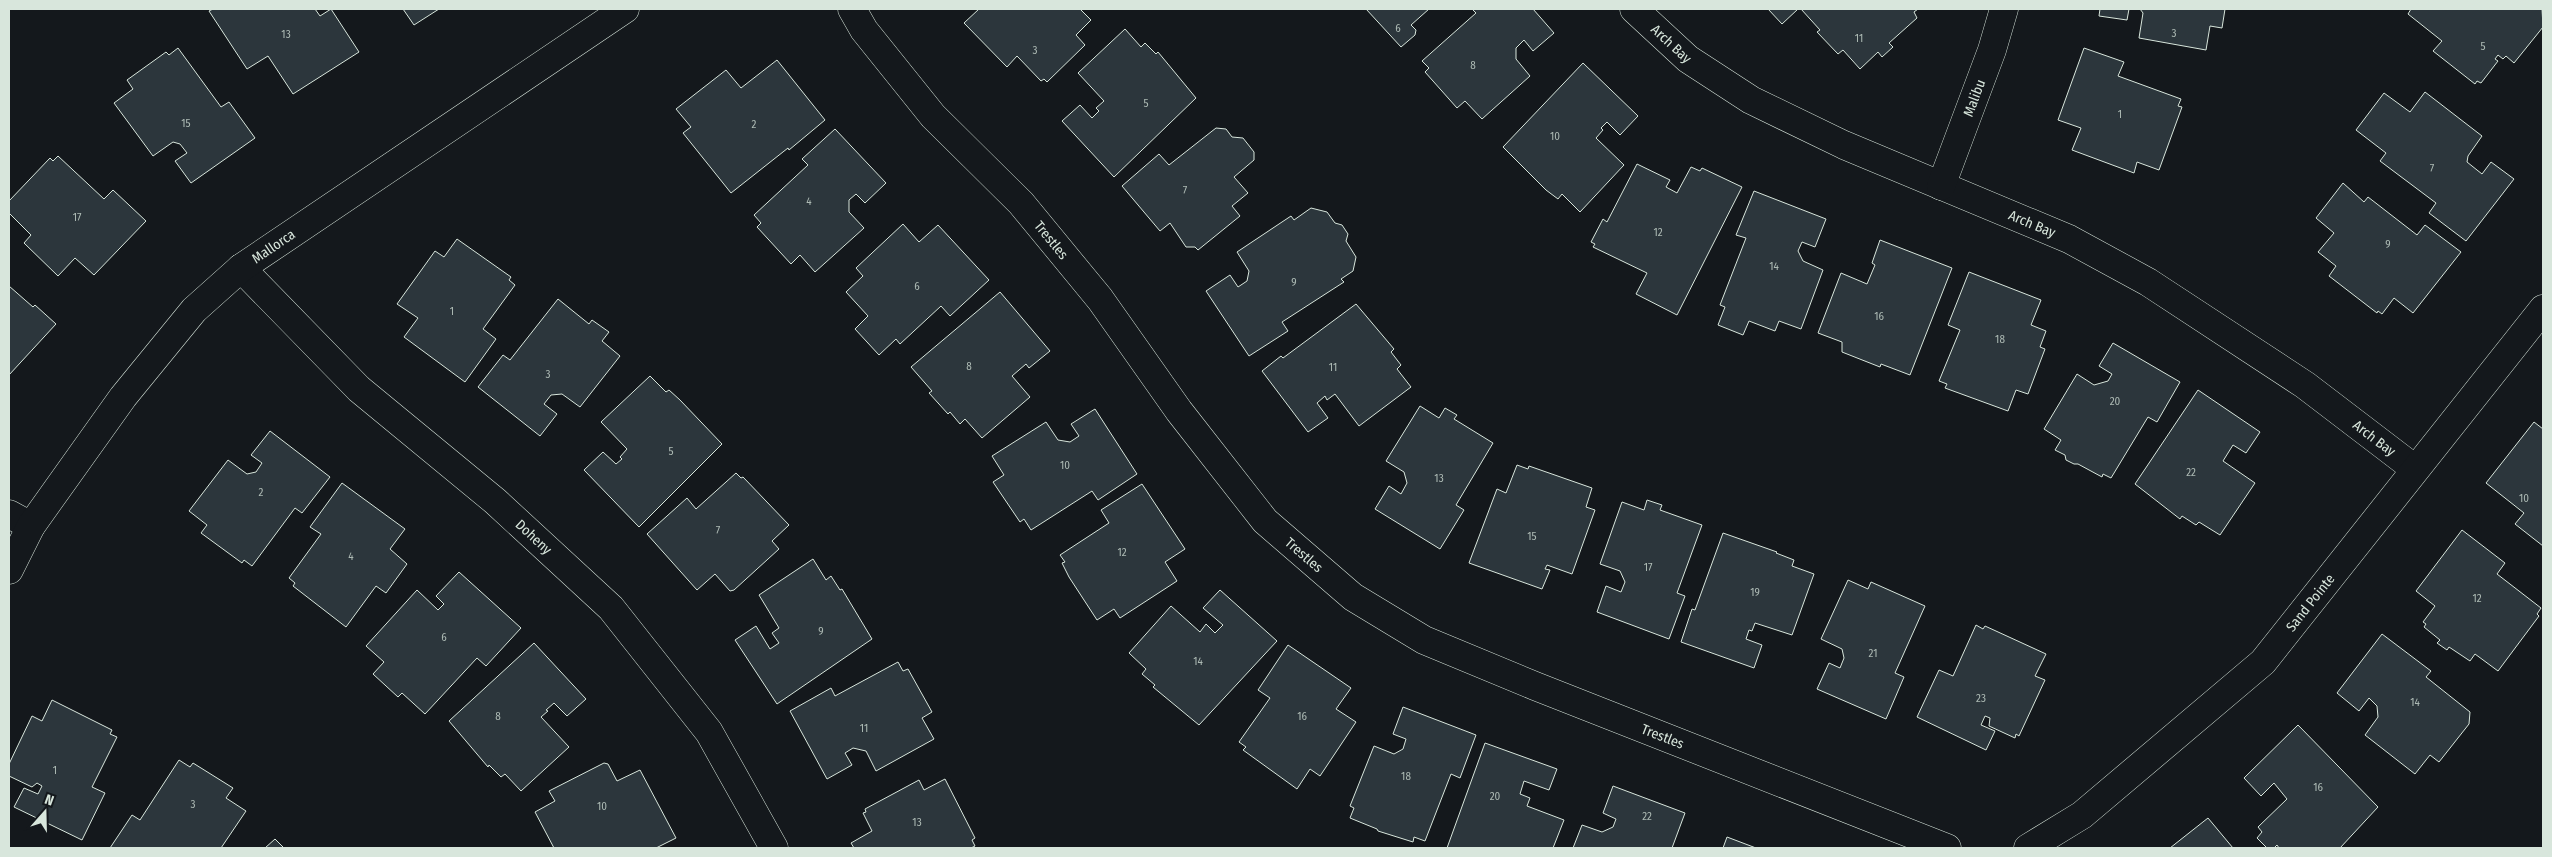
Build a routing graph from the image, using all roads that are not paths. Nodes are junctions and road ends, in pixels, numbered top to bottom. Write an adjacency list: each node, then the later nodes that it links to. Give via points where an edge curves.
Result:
1 (624, 9): 6 (street, Mallorca)
2 (852, 9): 12 (street, Trestles, via 864,30 933,116 1021,203 1094,292 1179,411 1265,522 1353,597 1424,640)
3 (1634, 9): 5 (street, Arch Bay, via 1688,59 1751,100 1844,145)
4 (2004, 9): 5 (street, Malibu)
5 (1941, 186): 8 (street, Arch Bay, via 2069,239 2148,282 2305,385)
6 (241, 268): 9 (street, Mallorca, via 194,310); 11 (street, Doheny, via 359,389 495,501 611,608 708,732)
7 (2543, 309): 8 (street, Sand Pointe)
8 (2415, 469): 13 (street, Sand Pointe, via 2263,662 2082,815)
9 (20, 520): 10 (street, Mallorca)
10 (9, 570)
11 (774, 848)
12 (1947, 848)
13 (2028, 848)

